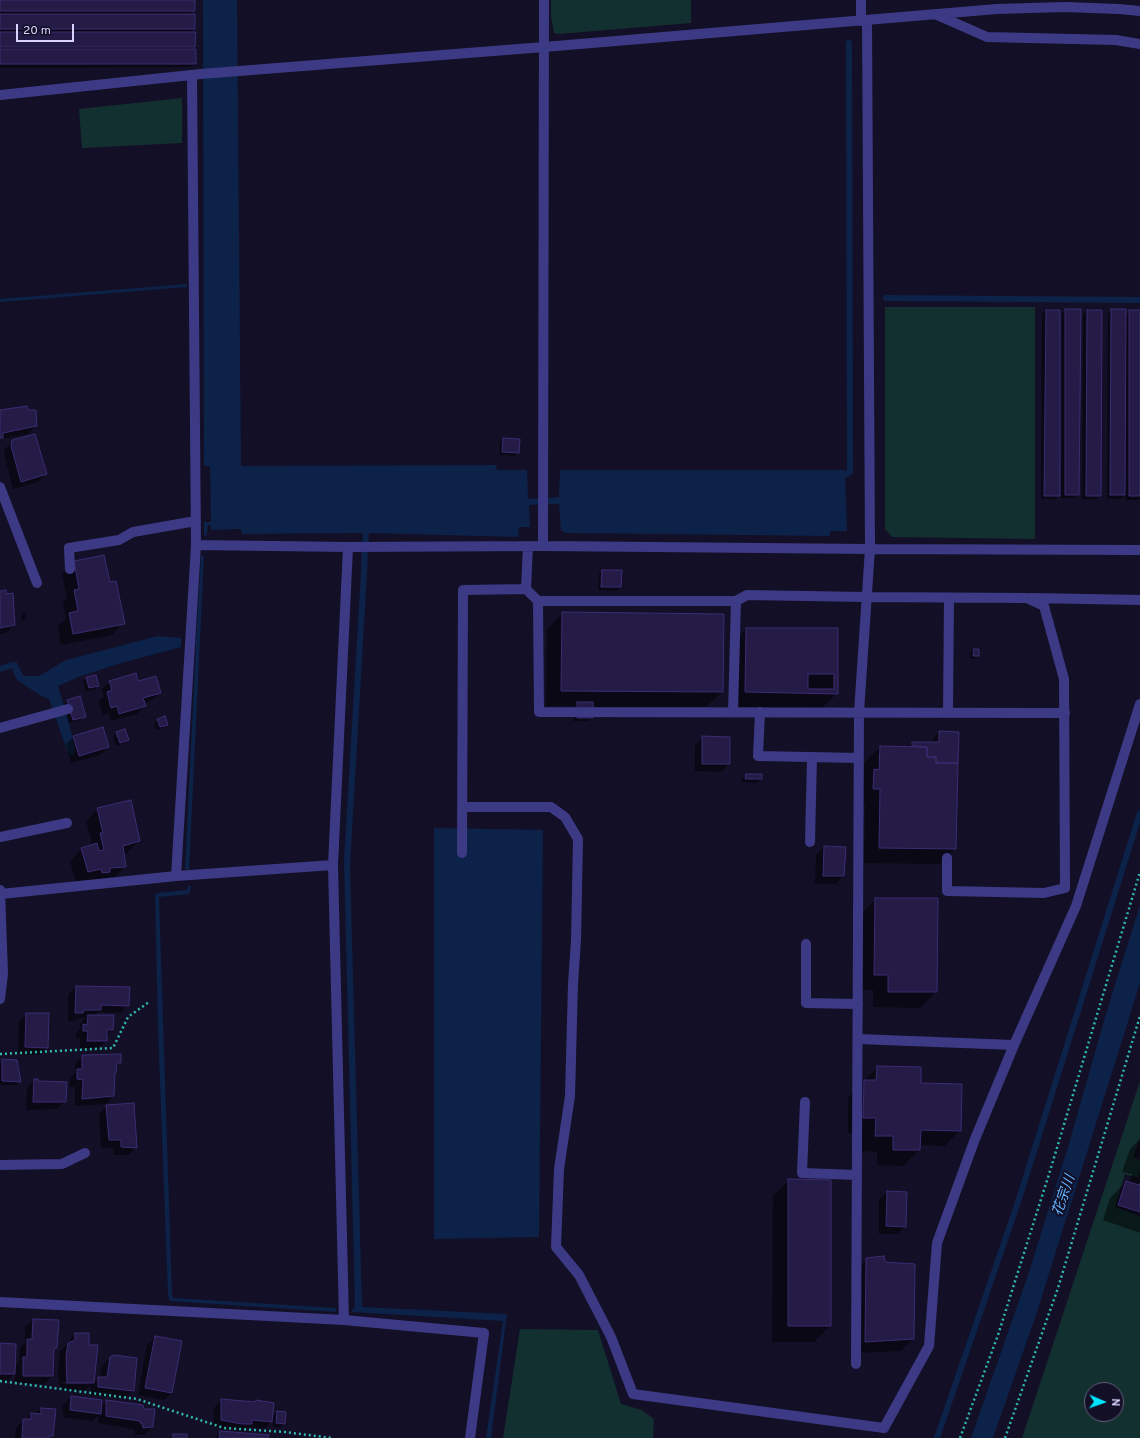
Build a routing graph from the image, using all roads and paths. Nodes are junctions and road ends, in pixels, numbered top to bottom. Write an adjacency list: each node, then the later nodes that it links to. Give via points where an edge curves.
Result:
1 (544, 0): 7 (street)
2 (861, 0): 5 (street)
3 (1140, 11): 4 (street, via 1065,7)
4 (934, 14): 5 (street); 6 (street, via 987,37 1116,40)
5 (864, 21): 7 (street); 16 (street)
6 (1140, 44)
7 (544, 47): 8 (street); 14 (street)
8 (196, 74): 9 (street); 11 (street)
9 (0, 95)
10 (0, 487): 19 (street)
11 (196, 521): 12 (street); 18 (street, via 133,532 119,540 69,548)
12 (196, 545): 15 (street); 45 (street)
13 (528, 546): 14 (street); 15 (street); 20 (street)
14 (543, 546): 16 (street)
15 (348, 547): 43 (street)
16 (870, 549): 17 (street); 21 (street)
17 (1140, 550)
18 (70, 569)
19 (37, 583)
20 (526, 590): 25 (street); 37 (street, via 463,590)
21 (866, 597): 22 (street); 26 (street, via 747,595); 31 (street)
22 (949, 598): 23 (street); 32 (street)
23 (1027, 598): 24 (street); 33 (street, via 1044,606 1064,679)
24 (1140, 600)
25 (538, 601): 26 (street); 29 (street, via 539,712)
26 (736, 601): 29 (street)
27 (1140, 704): 53 (street, via 1076,906)
28 (68, 709): 34 (street)
29 (733, 712): 30 (street)
30 (760, 712): 31 (street); 35 (street, via 758,756)
31 (859, 712): 32 (street); 36 (street)
32 (948, 712): 33 (street)
33 (1064, 713): 42 (street, via 1065,888 1044,893 947,892)
34 (0, 728)
35 (812, 757): 36 (street); 40 (street)
36 (859, 758): 50 (street)
37 (462, 807): 41 (street); 53 (street, via 551,808 565,817 578,840 570,1096 559,1169 556,1247 579,1275 611,1337 633,1394 884,1428 929,1346 937,1243 975,1139)
38 (67, 823): 39 (street)
39 (0, 837)
40 (810, 842)
41 (462, 853)
42 (947, 858)
43 (333, 865): 45 (street); 60 (street)
44 (1140, 872): 65 (path, via 1053,1163 998,1335)
45 (176, 876): 46 (street)
46 (0, 892): 48 (street, via 3,974)
47 (806, 944): 50 (street, via 806,1002)
48 (0, 999)
49 (149, 1002): 54 (path, via 128,1017 113,1048)
50 (858, 1004): 52 (street)
51 (1140, 1016): 66 (path, via 1058,1288)
52 (858, 1039): 53 (street); 58 (street)
53 (1014, 1045)
54 (0, 1054)
55 (805, 1102): 58 (street, via 802,1173)
56 (86, 1153): 57 (street, via 62,1164)
57 (0, 1165)
58 (857, 1175): 61 (street)
59 (0, 1302): 60 (street)
60 (344, 1320): 64 (street, via 484,1333)
61 (856, 1364)
62 (0, 1381): 63 (path, via 137,1399 224,1428)
63 (332, 1438)
64 (470, 1438)
65 (960, 1438)
66 (1005, 1438)

